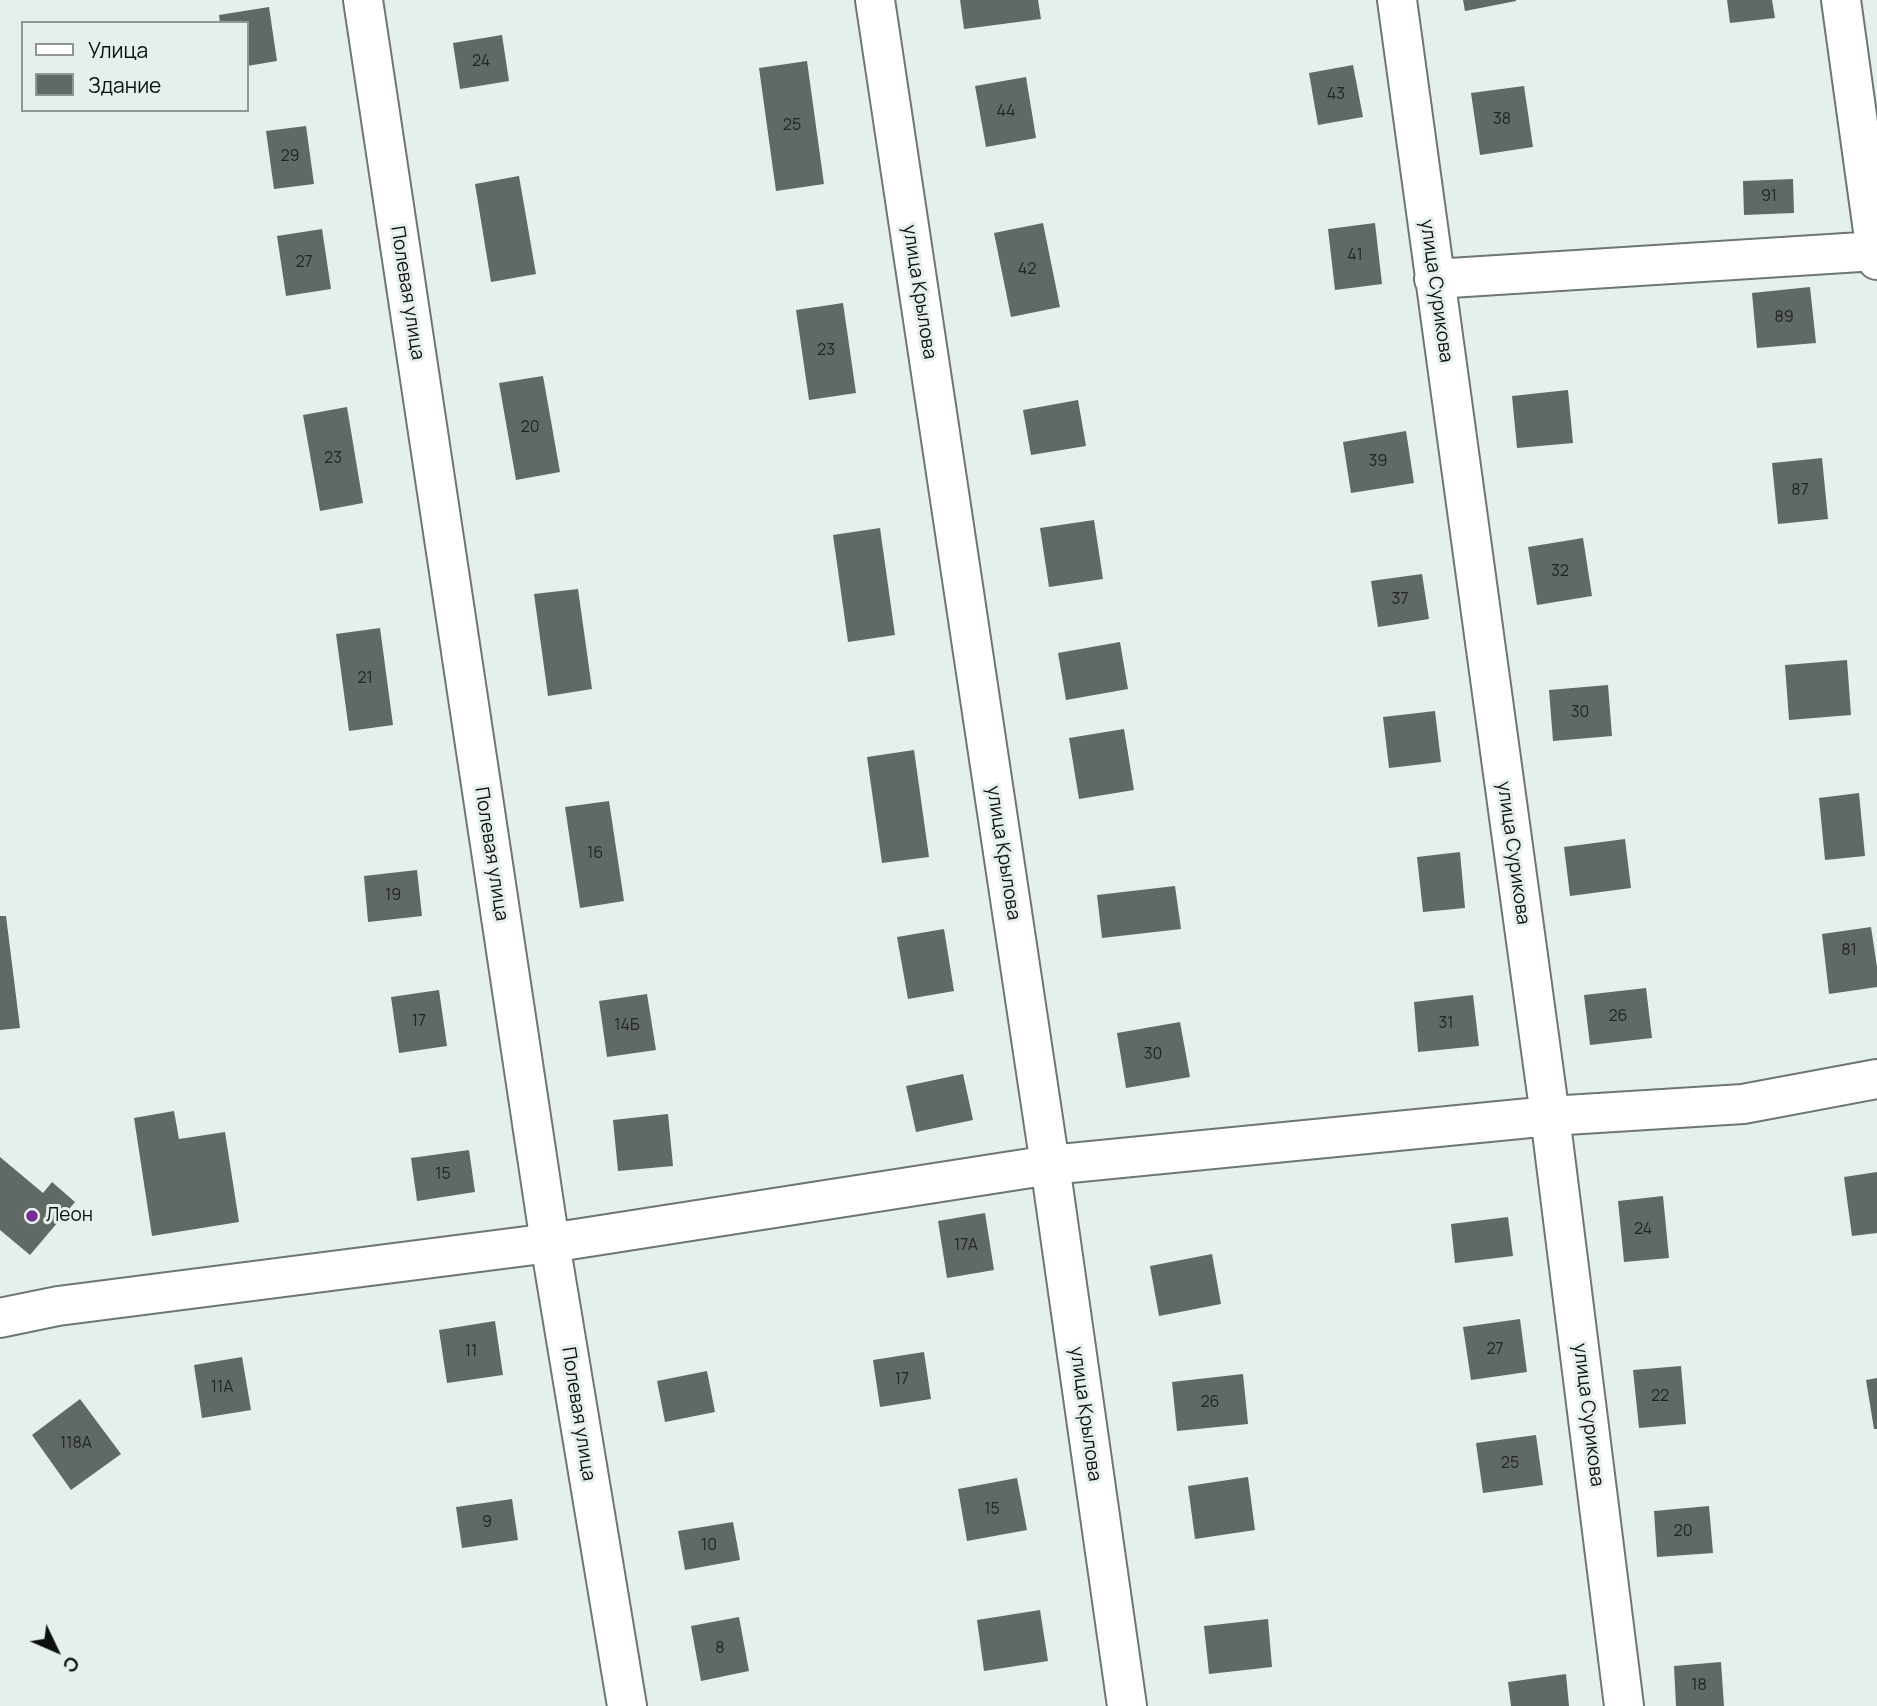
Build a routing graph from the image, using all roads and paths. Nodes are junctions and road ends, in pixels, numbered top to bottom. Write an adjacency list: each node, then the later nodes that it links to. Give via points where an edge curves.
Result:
1 (363, 0): 10 (street, Полевая улица)
2 (875, 0): 9 (street, улица Крылова)
3 (1396, 0): 6 (street, улица Сурикова)
4 (1841, 0): 5 (street)
5 (1877, 254): 6 (street)
6 (1434, 279): 8 (street, улица Сурикова)
7 (1877, 1079): 8 (street, via 1744,1104)
8 (1550, 1116): 9 (street); 14 (street, улица Сурикова)
9 (1050, 1165): 10 (street); 13 (street, улица Крылова)
10 (550, 1243): 11 (street, via 58,1306); 12 (street, Полевая улица)
11 (0, 1318)
12 (627, 1706)
13 (1127, 1706)
14 (1625, 1706)

